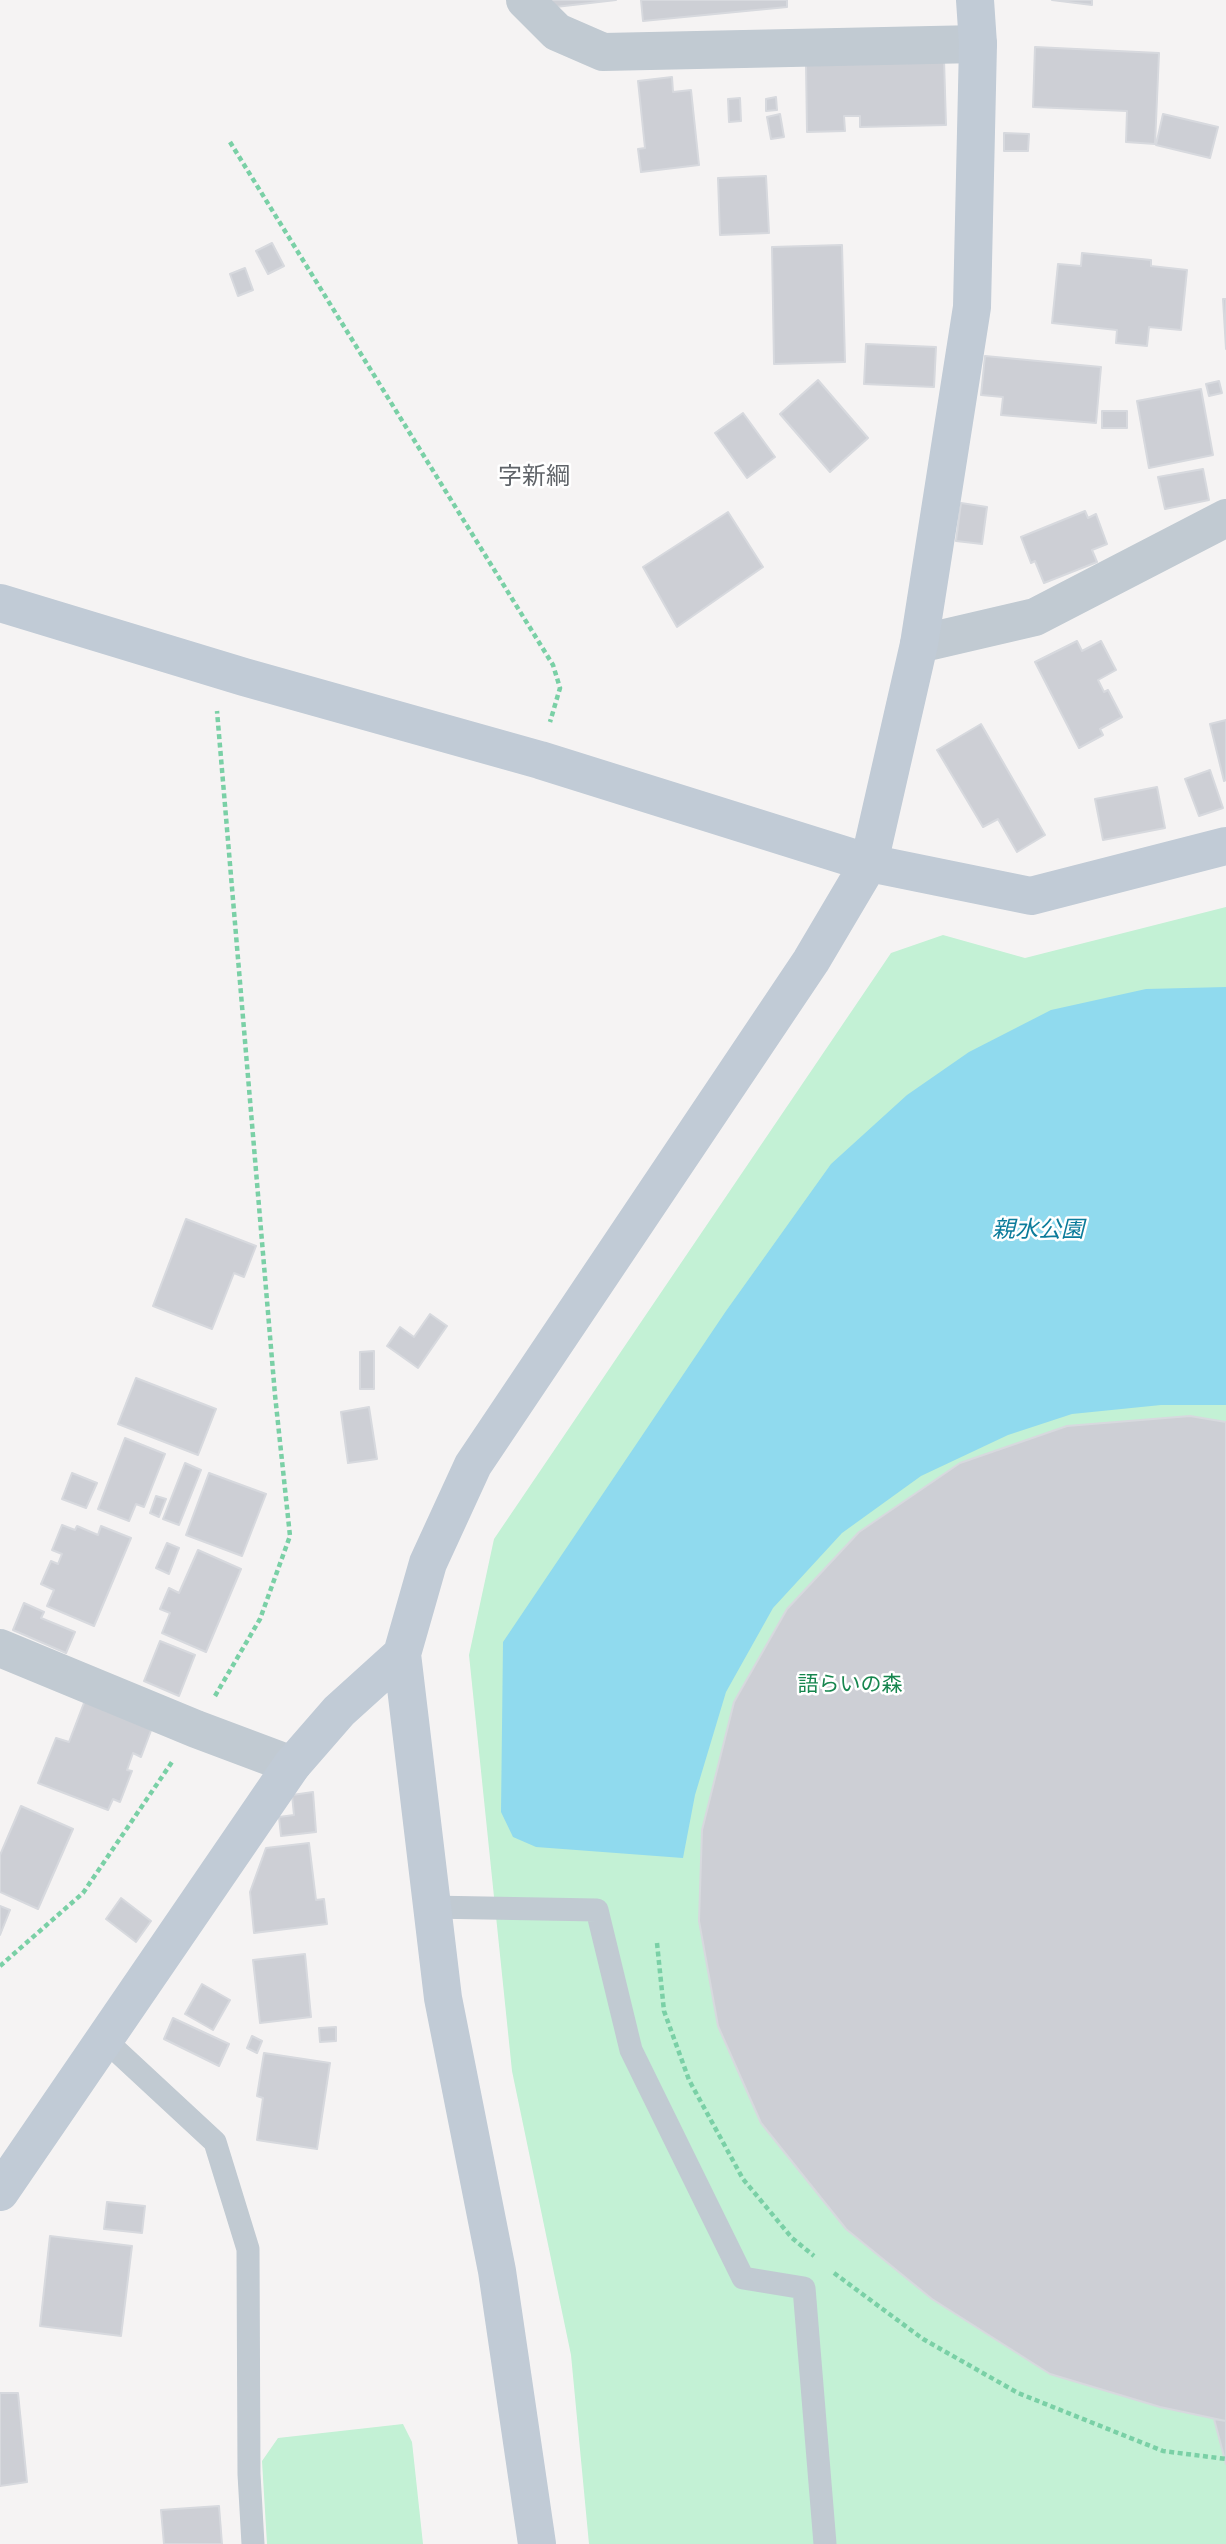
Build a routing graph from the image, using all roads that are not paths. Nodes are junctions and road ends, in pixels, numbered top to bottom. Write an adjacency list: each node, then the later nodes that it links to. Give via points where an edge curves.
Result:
1 (525, 0): 3 (street, via 557,32 603,52)
2 (975, 0): 3 (street)
3 (978, 44): 6 (street, via 972,307)
4 (1226, 518): 6 (street, via 1035,617)
5 (0, 603): 8 (street, via 540,760)
6 (919, 644): 8 (street)
7 (1226, 846): 8 (street, via 1031,896)
8 (869, 863): 10 (street, via 811,961 473,1465 428,1563)
9 (0, 1648): 11 (street)
10 (402, 1654): 11 (street, via 339,1711); 12 (street)
11 (292, 1765): 13 (street)
12 (430, 1907): 16 (street, via 443,1998 497,2271); 17 (lane, via 597,1910 631,2050 743,2278 804,2288)
13 (105, 2040): 14 (street); 15 (lane, via 215,2142 248,2249)
14 (0, 2192)
15 (253, 2544)
16 (537, 2544)
17 (825, 2544)

